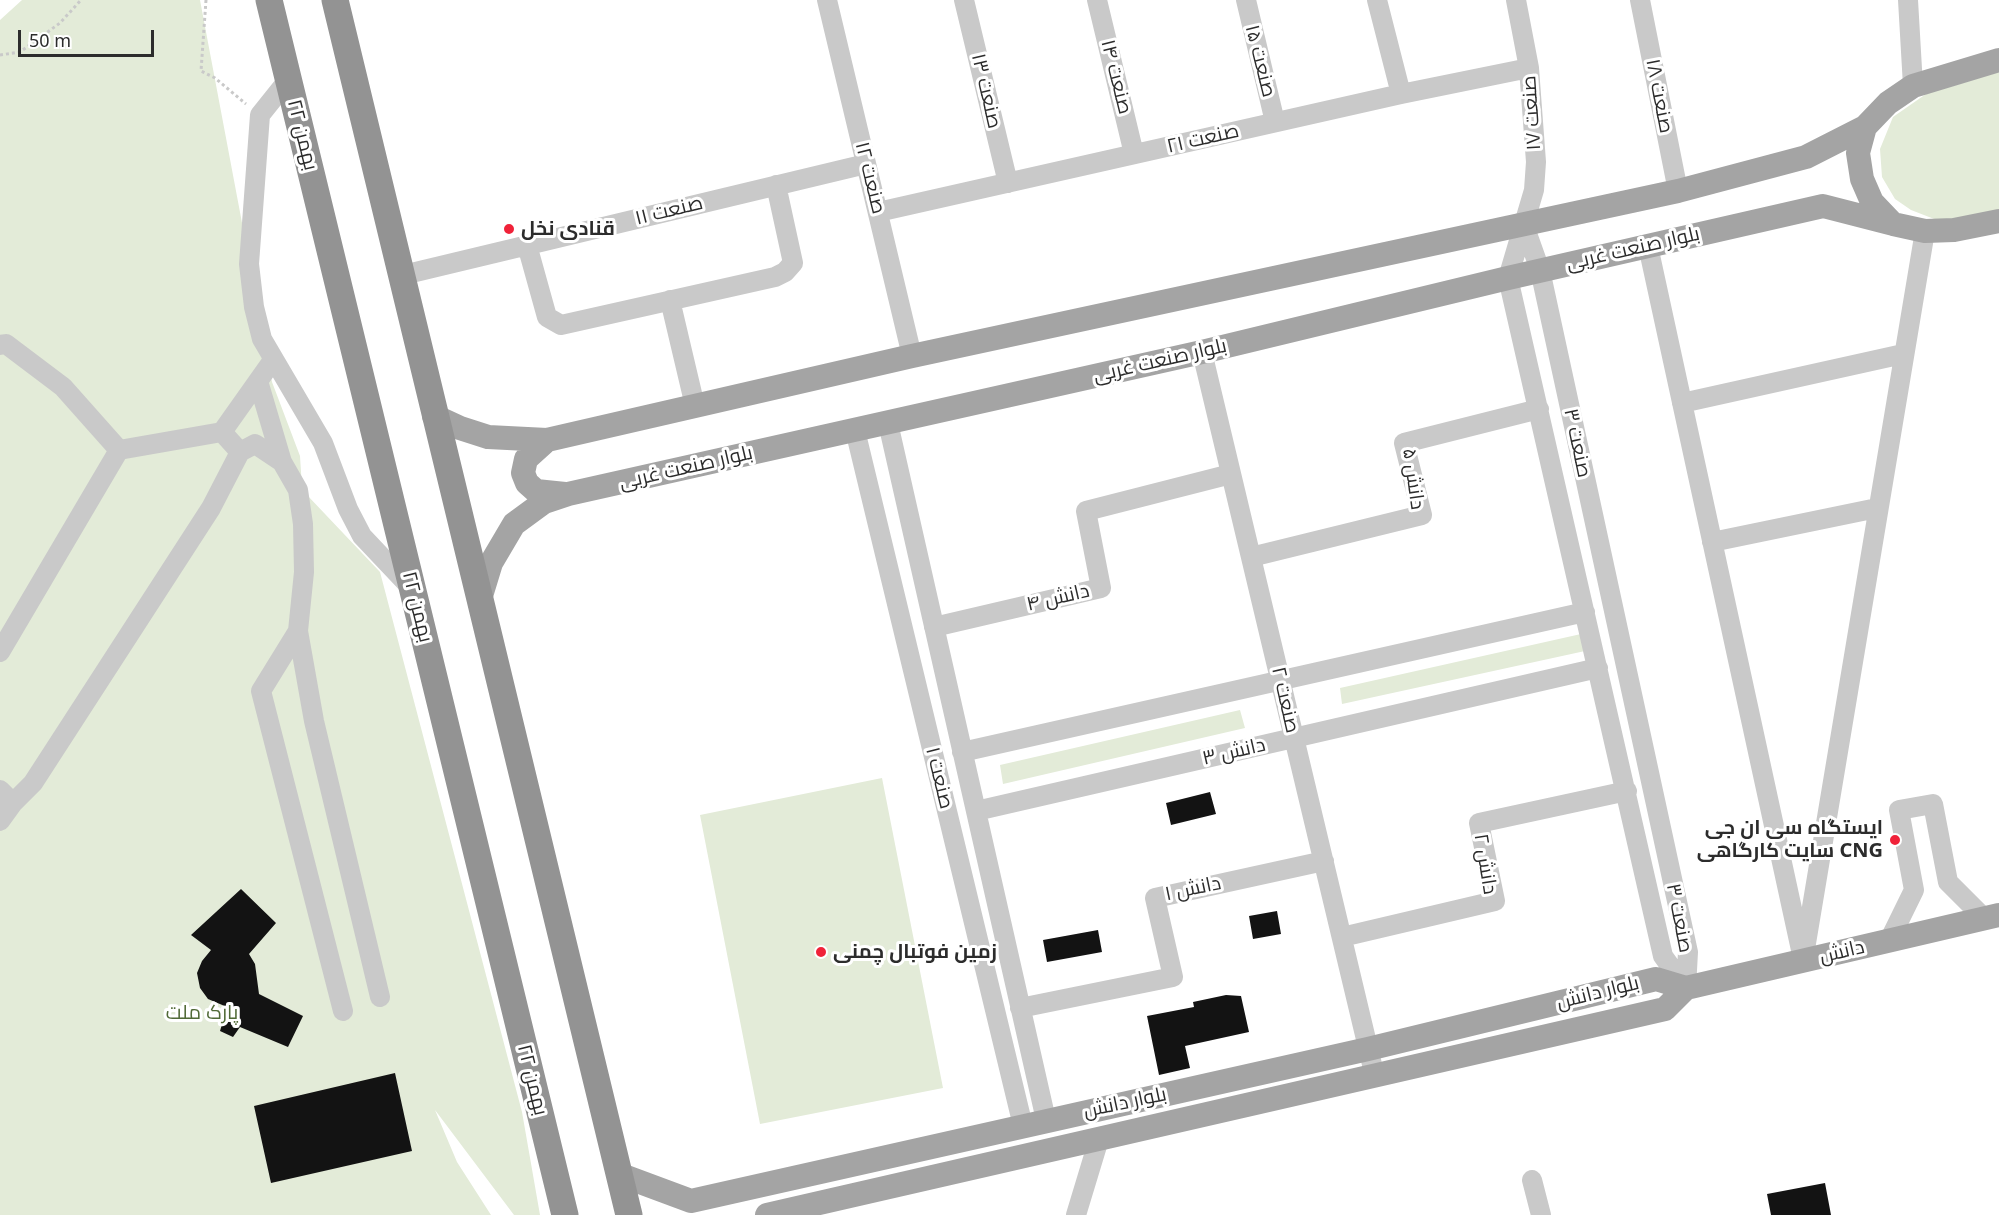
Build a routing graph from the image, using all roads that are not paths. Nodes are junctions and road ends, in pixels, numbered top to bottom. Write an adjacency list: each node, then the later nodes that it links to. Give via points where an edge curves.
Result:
1 (269, 0): 13 (highway, ۲۲ بهمن)
2 (335, 0): 31 (highway)
3 (827, 0): 19 (street, صنعت ۱۲)
4 (964, 0): 20 (street, صنعت ۱۳)
5 (1097, 0): 18 (street, صنعت ۱۴)
6 (1246, 0): 16 (street, صنعت ۱۵)
7 (1377, 0): 15 (street)
8 (1516, 0): 12 (street, صنعت ۱۷)
9 (1640, 0): 22 (street, صنعت ۱۸)
10 (1908, 0): 14 (street)
11 (1999, 60): 14 (main road)
12 (1529, 68): 15 (street, صنعت ۲۱); 26 (street, صنعت ۱۷, via 1536,162 1534,190)
13 (288, 80): 38 (street, via 260,115 249,264 262,339); 56 (highway, ۲۲ بهمن)
14 (1912, 86): 17 (main road)
15 (1401, 94): 16 (street, صنعت ۲۱)
16 (1275, 122): 18 (street, صنعت ۲۱)
17 (1865, 127): 22 (main road, via 1806,157); 25 (main road, via 1858,153 1862,179 1872,201)
18 (1134, 154): 20 (street, صنعت ۲۱)
19 (866, 164): 21 (street, صنعت ۱۱); 23 (street, صنعت ۱۲)
20 (1008, 183): 23 (street, صنعت ۲۱)
21 (776, 185): 28 (street, صنعت ۱۱); 33 (street, via 793,263 785,272)
22 (1678, 191): 26 (main road)
23 (878, 212): 37 (street, صنعت ۱۲)
24 (1999, 221): 27 (main road, بلوار صنعت غربی)
25 (1893, 224): 27 (main road, بلوار صنعت غربی); 29 (main road, بلوار صنعت غربی, via 1823,207)
26 (1524, 225): 30 (street, صنعت ۳); 32 (street, صنعت ۱۷); 37 (main road)
27 (1925, 231): 36 (street)
28 (527, 245): 31 (street, صنعت ۱۱); 33 (street, via 547,317 553,322 561,325)
29 (1648, 246): 30 (main road, بلوار صنعت غربی); 40 (street)
30 (1540, 270): 32 (main road, بلوار صنعت غربی); 75 (street, صنعت ۳, via 1688,952)
31 (403, 275): 43 (highway)
32 (1508, 278): 35 (main road, بلوار صنعت غربی); 42 (street, صنعت ۳)
33 (670, 300): 41 (street)
34 (0, 345): 48 (street, via 6,344 63,387)
35 (1202, 352): 44 (main road, بلوار صنعت غربی); 51 (street, صنعت ۲)
36 (1903, 354): 40 (street); 53 (street)
37 (912, 356): 41 (main road)
38 (273, 360): 39 (street); 56 (street, via 323,443 362,536)
39 (258, 381): 46 (street); 50 (street)
40 (1682, 403): 54 (street)
41 (695, 406): 47 (main road)
42 (1539, 409): 55 (street, دانش ۵, via 1404,443 1422,515); 58 (street, صنعت ۳)
43 (434, 416): 47 (main road, via 488,437); 57 (highway)
44 (888, 423): 45 (main road, بلوار صنعت غربی); 59 (street, صنعت ۱)
45 (855, 430): 52 (main road, بلوار صنعت غربی); 82 (street, صنعت ۱)
46 (222, 432): 48 (street); 49 (street)
47 (546, 440): 52 (main road, via 526,459 523,473 527,483 536,491)
48 (119, 450): 61 (street)
49 (240, 452): 50 (street, via 255,444); 67 (street, via 212,508 33,783)
50 (282, 462): 60 (street, via 298,490 303,524 304,573)
51 (1231, 474): 55 (street, صنعت ۲); 59 (street, دانش ۴, via 1086,512 1101,588)
52 (568, 494): 57 (main road, بلوار صنعت غربی, via 544,502 514,524 491,563)
53 (1877, 508): 54 (street); 74 (street)
54 (1712, 542): 74 (street)
55 (1251, 557): 63 (street, صنعت ۲)
56 (413, 590): 86 (highway, ۲۲ بهمن)
57 (480, 599): 84 (highway)
58 (1585, 612): 62 (street, صنعت ۳); 63 (street)
59 (934, 627): 65 (street, صنعت ۱)
60 (298, 631): 76 (street, via 314,721); 78 (street, via 261,691)
61 (0, 652)
62 (1598, 668): 64 (street, دانش ۳); 66 (street, صنعت ۳)
63 (1281, 680): 64 (street, صنعت ۲); 65 (street)
64 (1294, 738): 68 (street, دانش ۳); 70 (street, صنعت ۲)
65 (962, 752): 68 (street, صنعت ۱)
66 (1627, 791): 72 (street, دانش ۲, via 1479,823 1495,902); 75 (street, صنعت ۳, via 1663,956)
67 (6, 797): 69 (street)
68 (975, 811): 77 (street, صنعت ۱)
69 (0, 821)
70 (1324, 861): 72 (street, صنعت ۲); 77 (street, دانش ۱, via 1155,898 1173,977)
71 (1992, 917): 73 (main road, دانش); 73 (street, via 1948,882 1934,804 1899,810 1914,890)
72 (1342, 937): 79 (street, صنعت ۲)
73 (1889, 941): 74 (main road, دانش)
74 (1803, 961): 75 (main road, دانش)
75 (1686, 988): 79 (main road, بلوار دانش, via 1656,979); 80 (main road, بلوار دانش, via 1665,1009)
76 (380, 997)
77 (1020, 1008): 82 (street, صنعت ۱)
78 (343, 1011)
79 (1368, 1049): 80 (street, صنعت ۲); 81 (main road, بلوار دانش)
80 (1375, 1077): 83 (main road, بلوار دانش)
81 (1093, 1110): 82 (main road, بلوار دانش); 83 (main road)
82 (1034, 1123): 84 (main road, بلوار دانش, via 691,1201)
83 (1100, 1139): 88 (main road, بلوار دانش); 89 (street)
84 (621, 1175): 87 (highway)
85 (1532, 1180): 90 (street)
86 (565, 1215)
87 (629, 1215)
88 (767, 1215)
89 (1076, 1215)
90 (1541, 1215)

